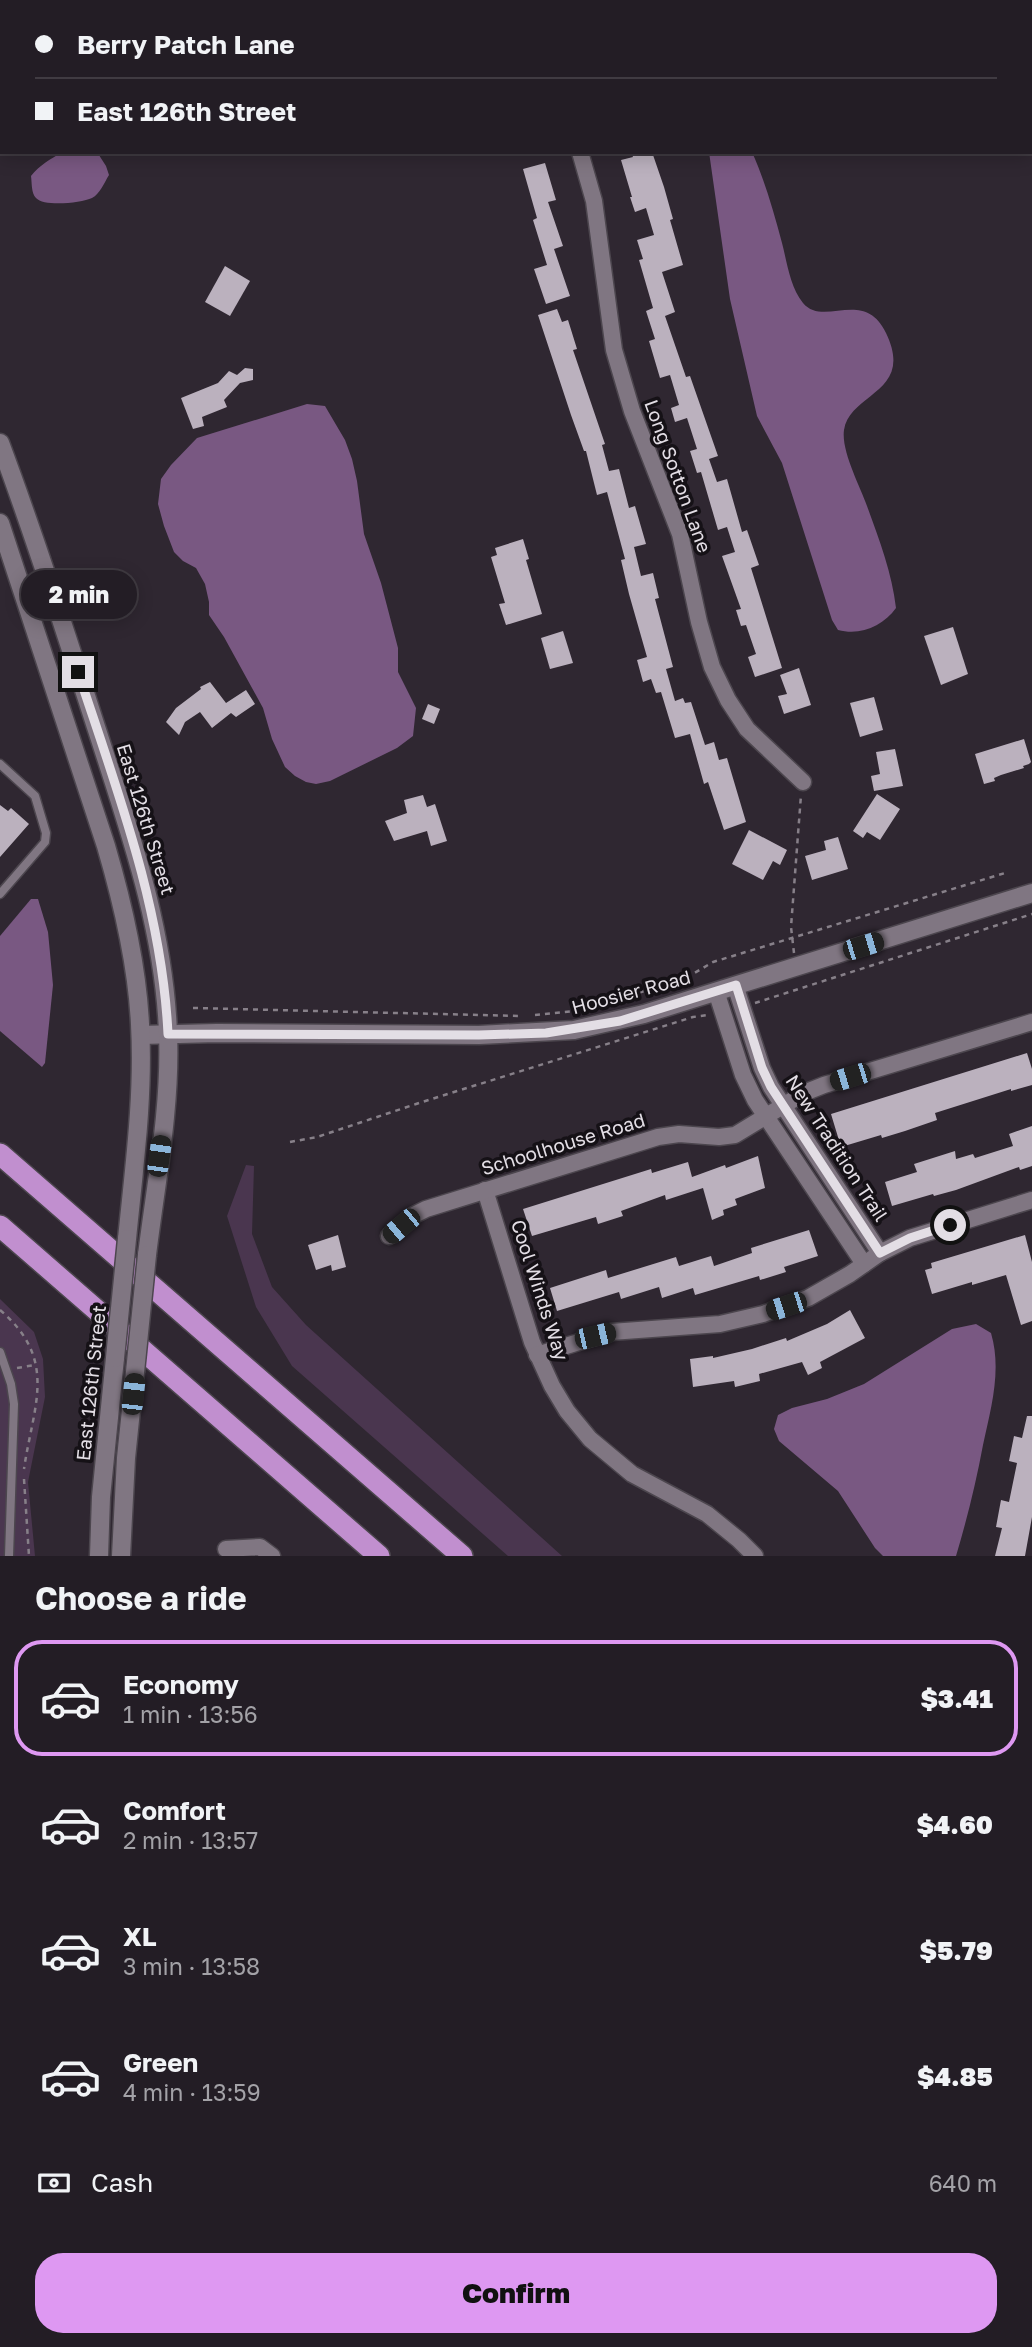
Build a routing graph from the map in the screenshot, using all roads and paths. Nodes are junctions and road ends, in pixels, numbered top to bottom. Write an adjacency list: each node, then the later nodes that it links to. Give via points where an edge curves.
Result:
1 (581, 154): 5 (street, Long Sotton Lane, via 594,201 614,350 632,411 680,534 712,667 747,729)
2 (0, 443): 20 (main road, East 126th Street, via 139,861 161,955)
3 (0, 523): 21 (main road, East 126th Street, via 120,893 134,960)
4 (0, 764): 8 (lane, via 35,796 46,842)
5 (803, 782): 10 (path)
6 (1004, 873): 10 (path)
7 (1032, 893): 11 (main road, Hoosier Road)
8 (0, 894)
9 (1032, 914): 15 (path)
10 (792, 939): 11 (path); 14 (path, via 713,962 686,978)
11 (797, 966): 12 (main road, Hoosier Road)
12 (736, 985): 13 (main road, Hoosier Road); 15 (street, New Tradition Trail)
13 (716, 991): 18 (street); 20 (main road, Hoosier Road, via 620,1021 546,1033)
14 (614, 1004)
15 (742, 1005): 22 (street, New Tradition Trail, via 762,1068)
16 (193, 1008): 17 (path, via 513,1016)
17 (597, 1008)
18 (722, 1011): 23 (street, via 749,1088); 24 (path)
19 (1032, 1022): 22 (street, Schoolhouse Road, via 824,1085)
20 (168, 1034): 21 (main road, Hoosier Road); 39 (main road, East 126th Street, bridge, via 166,1100 135,1372)
21 (141, 1035): 38 (main road, East 126th Street, bridge, via 138,1126 100,1497)
22 (782, 1106): 23 (street, Schoolhouse Road); 30 (street, New Tradition Trail)
23 (766, 1117): 26 (street, Schoolhouse Road, via 735,1135 658,1137); 31 (street)
24 (290, 1142)
25 (0, 1154): 42 (highway)
26 (485, 1190): 29 (street, Schoolhouse Road, via 426,1209); 34 (street, Cool Winds Way)
27 (1032, 1200): 30 (street, via 925,1233)
28 (0, 1226): 41 (highway)
29 (389, 1236)
30 (880, 1253): 31 (street)
31 (864, 1264): 34 (street, via 807,1298 763,1314 720,1324 611,1332)
32 (0, 1310): 37 (path, via 28,1344 38,1377 24,1473)
33 (0, 1352): 36 (lane, via 13,1404)
34 (537, 1355): 43 (street, Cool Winds Way, via 567,1411 602,1451 647,1484 707,1514)
35 (226, 1549): 40 (street, via 260,1547)
36 (9, 1556)
37 (29, 1556)
38 (99, 1556)
39 (121, 1556)
40 (272, 1556)
41 (379, 1556)
42 (462, 1556)
43 (755, 1556)

